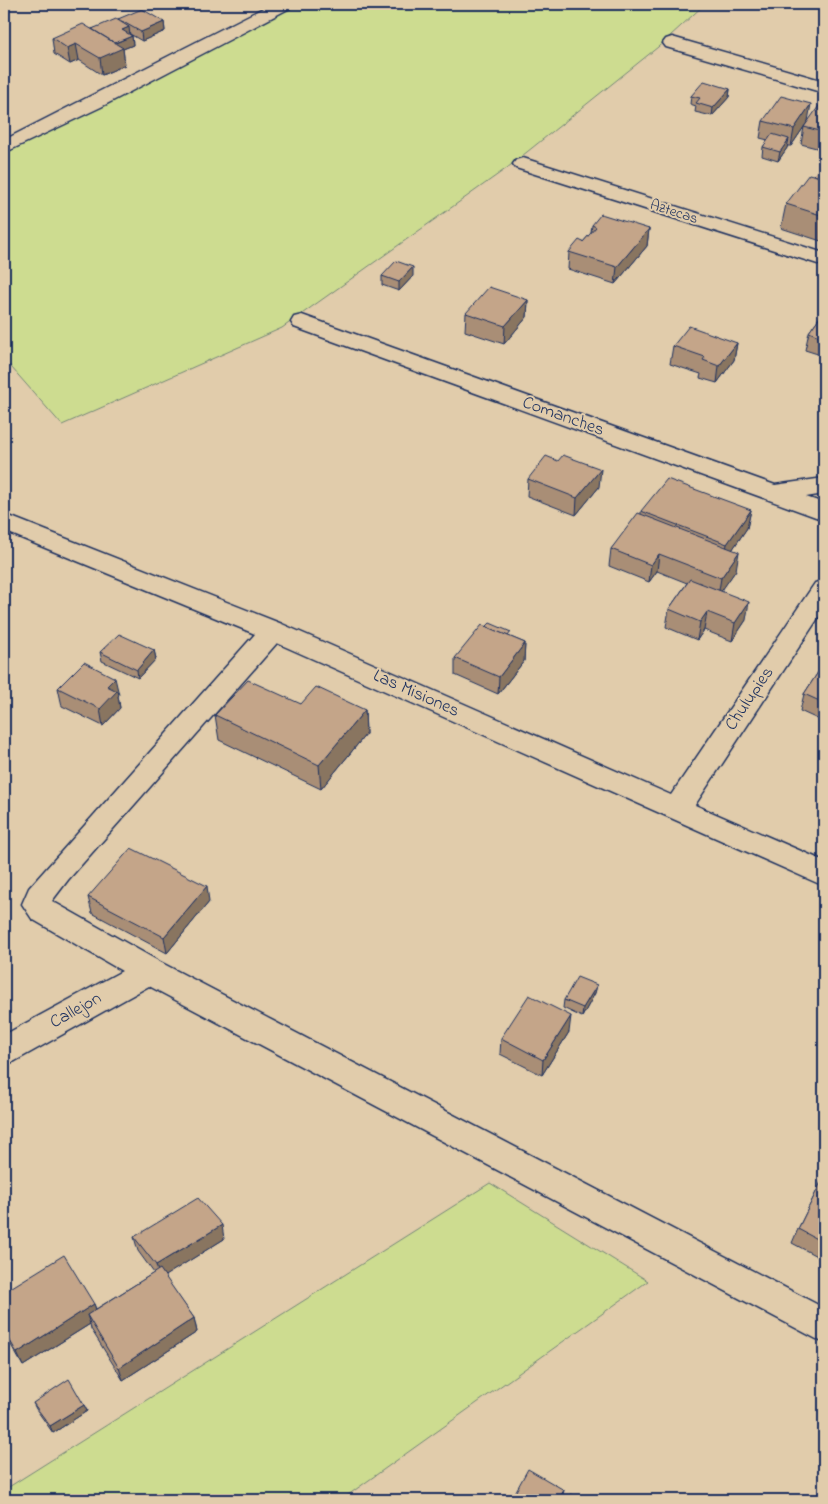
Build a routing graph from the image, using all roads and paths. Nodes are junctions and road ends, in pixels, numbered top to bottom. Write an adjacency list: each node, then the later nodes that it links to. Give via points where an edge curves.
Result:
1 (284, 4): 4 (street)
2 (672, 43): 3 (street)
3 (824, 87)
4 (4, 147)
5 (523, 164): 6 (street, Aztecas)
6 (824, 260)
7 (302, 322): 9 (street, Comanches)
8 (824, 486): 9 (street)
9 (774, 494): 10 (street, Comanches)
10 (824, 512)
11 (4, 522): 13 (street, Las Misiones)
12 (824, 589): 14 (street, Chulupies)
13 (273, 631): 14 (street, Las Misiones); 16 (street, via 58,872 36,904)
14 (676, 809): 15 (street, Las Misiones)
15 (824, 874)
16 (148, 971): 17 (street, Callejon); 18 (street)
17 (4, 1051)
18 (824, 1326)

